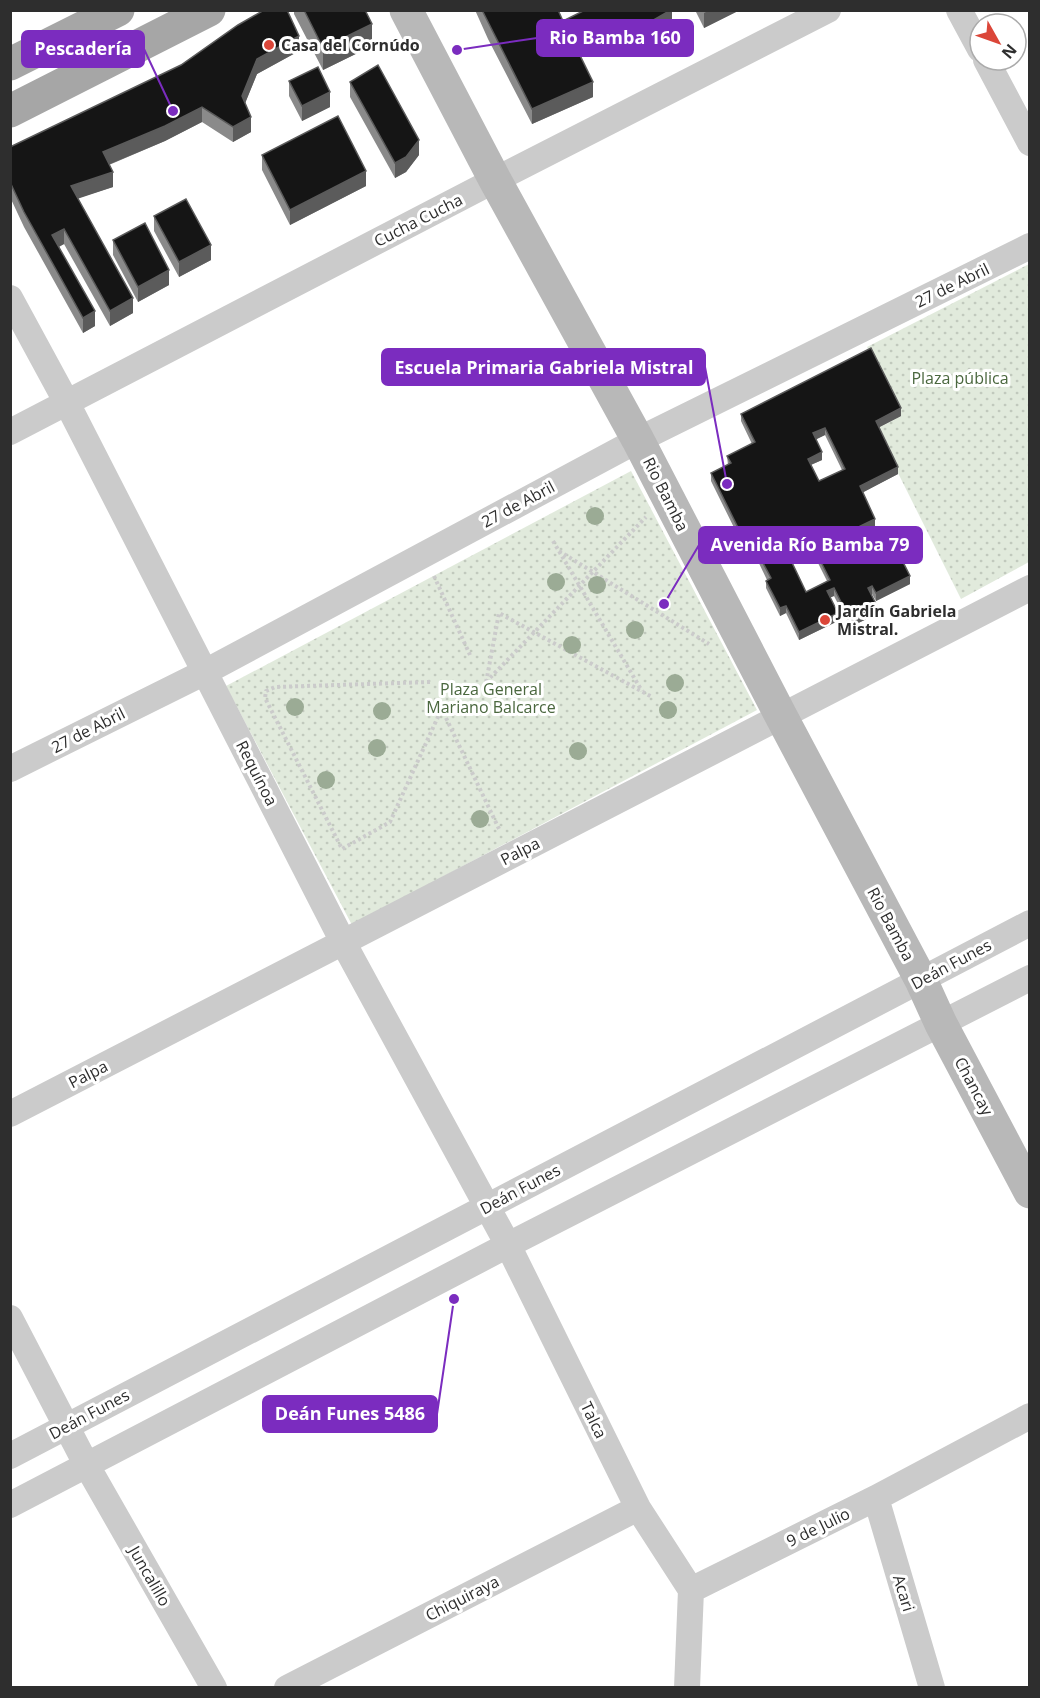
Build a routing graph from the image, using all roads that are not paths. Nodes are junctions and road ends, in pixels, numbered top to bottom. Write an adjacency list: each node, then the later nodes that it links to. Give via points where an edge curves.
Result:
1 (118, 10): 7 (main road)
2 (209, 10): 9 (main road)
3 (406, 10): 11 (main road, Rio Bamba)
4 (828, 10): 11 (street, Cucha Cucha)
5 (959, 10): 6 (street)
6 (968, 27)
7 (10, 64)
8 (992, 72): 10 (street)
9 (10, 111)
10 (1029, 143)
11 (495, 180): 14 (street, Cucha Cucha); 16 (main road, Rio Bamba)
12 (1029, 246): 16 (street, 27 de Abril)
13 (10, 298): 14 (street, Requínoa)
14 (67, 403): 15 (street, Cucha Cucha); 18 (street, Requínoa)
15 (10, 432)
16 (638, 440): 18 (street, 27 de Abril); 19 (main road, Rio Bamba)
17 (1029, 588): 19 (street, Palpa)
18 (205, 672): 20 (street, 27 de Abril); 22 (street, Requínoa)
19 (781, 716): 22 (street, Palpa); 24 (main road, Rio Bamba)
20 (10, 769)
21 (1029, 923): 24 (street, Deán Funes)
22 (344, 942): 26 (street, Palpa); 28 (street, Requínoa)
23 (1029, 978): 25 (street)
24 (921, 980): 25 (main road, Chancay); 28 (street, Deán Funes)
25 (942, 1024): 27 (main road, Chancay); 29 (street)
26 (10, 1114)
27 (1029, 1192)
28 (486, 1207): 29 (street, Requínoa); 32 (street, Deán Funes)
29 (508, 1245): 34 (street); 37 (street, Talca)
30 (10, 1318): 32 (street, Juncalillo)
31 (1029, 1416): 35 (street, 9 de Julio)
32 (67, 1426): 33 (street, Deán Funes); 34 (street, Juncalillo)
33 (10, 1456)
34 (86, 1464): 36 (street); 39 (street, Juncalillo)
35 (876, 1498): 38 (street, 9 de Julio); 42 (street, Acari)
36 (10, 1505)
37 (638, 1508): 38 (street, Talca); 40 (street, Chiquiraya)
38 (691, 1590): 41 (street)
39 (214, 1688)
40 (287, 1688)
41 (687, 1688)
42 (932, 1688)

